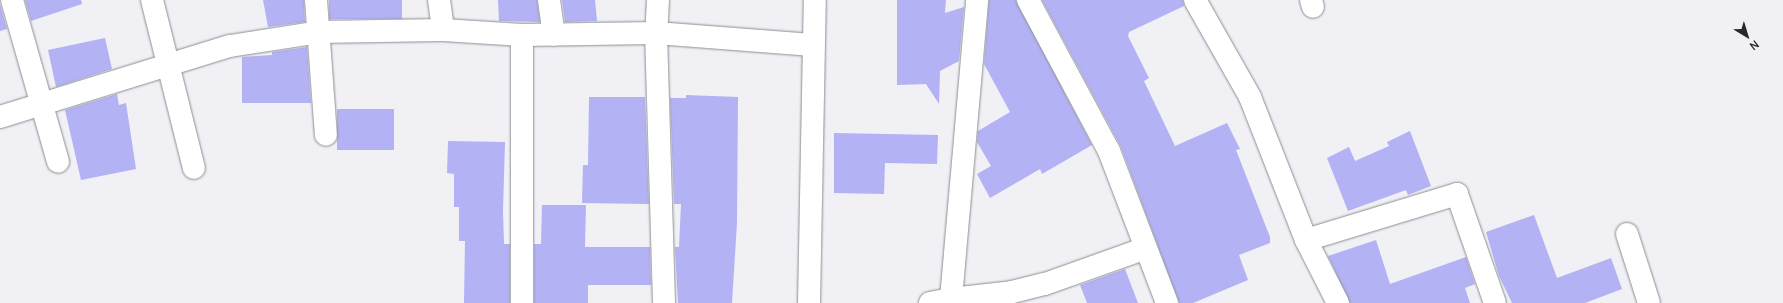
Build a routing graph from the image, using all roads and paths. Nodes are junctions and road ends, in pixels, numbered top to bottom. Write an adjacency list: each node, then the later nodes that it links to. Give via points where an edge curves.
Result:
1 (12, 0): 18 (street)
2 (152, 0): 17 (street)
3 (316, 0): 12 (street)
4 (439, 0): 11 (street)
5 (549, 0): 15 (street)
6 (658, 0): 13 (street)
7 (815, 0): 16 (street)
8 (977, 0): 27 (street)
9 (1028, 0): 25 (street, via 1110,151)
10 (1195, 0): 24 (street, via 1250,97)
11 (443, 30): 12 (street); 14 (street)
12 (318, 32): 17 (street, via 230,46); 20 (street)
13 (656, 33): 15 (street); 16 (street); 29 (street)
14 (522, 35): 15 (street); 28 (street)
15 (554, 35)
16 (813, 44): 30 (street)
17 (168, 65): 18 (street); 22 (street)
18 (43, 104): 19 (street); 21 (street)
19 (0, 117)
20 (326, 135)
21 (58, 162)
22 (194, 168)
23 (1626, 234): 35 (street)
24 (1306, 240): 33 (street); 34 (street, via 1456,194)
25 (1146, 248): 26 (street); 32 (street)
26 (1014, 297): 27 (street)
27 (951, 299): 31 (street)
28 (522, 303)
29 (664, 303)
30 (809, 303)
31 (930, 303)
32 (1167, 303)
33 (1338, 303)
34 (1495, 303)
35 (1649, 303)

